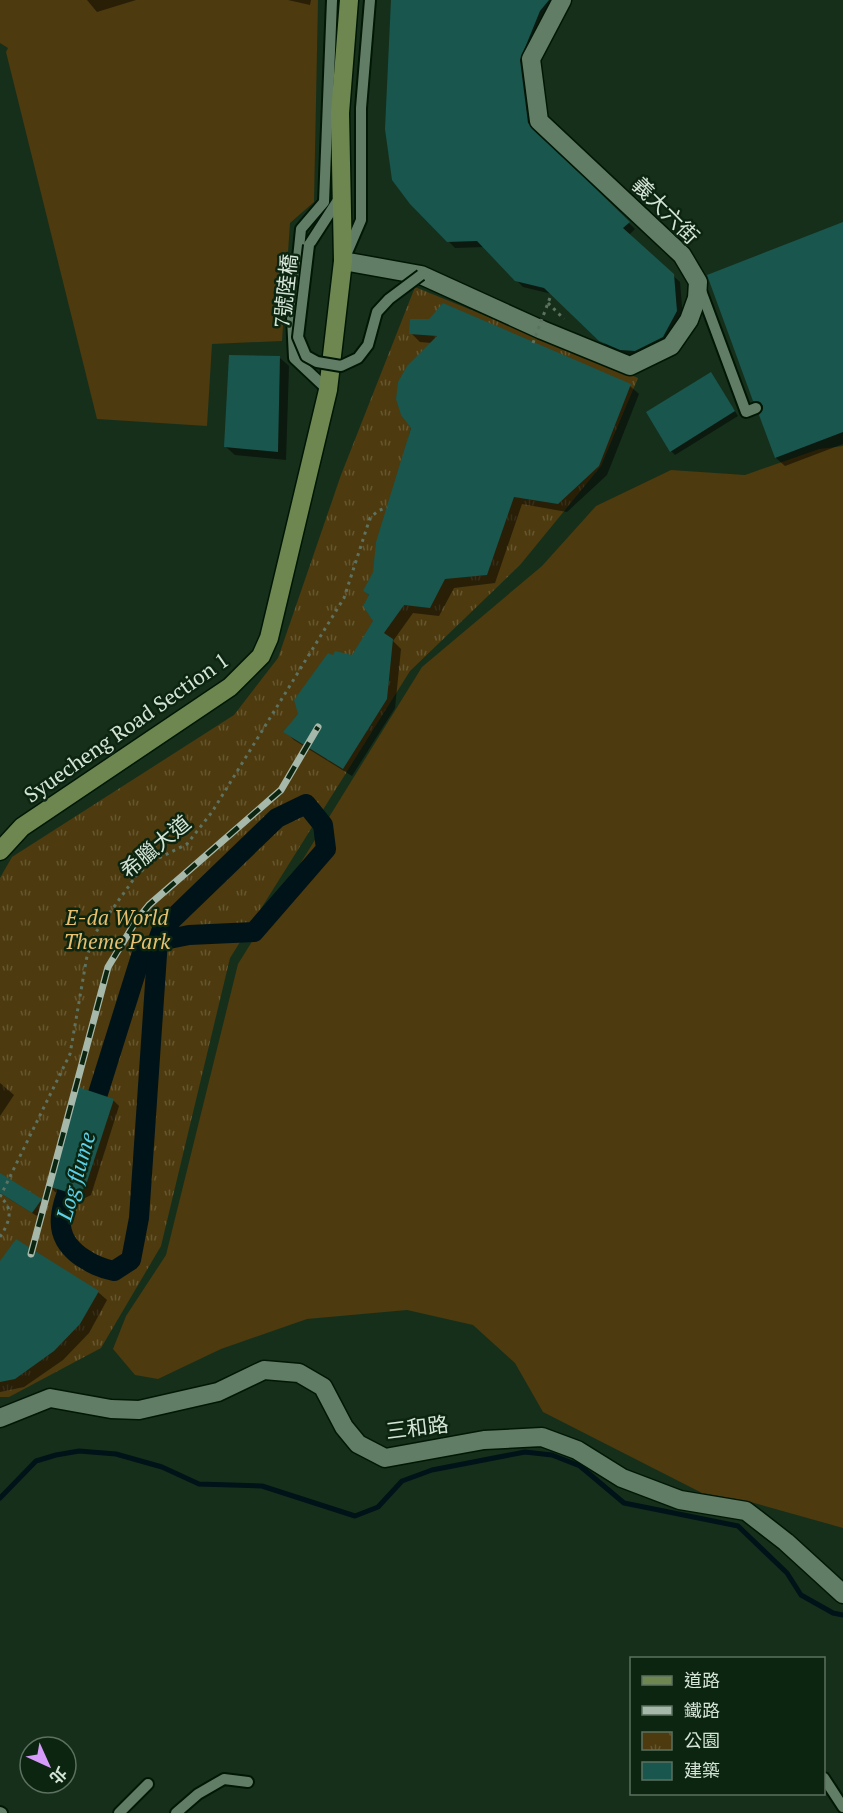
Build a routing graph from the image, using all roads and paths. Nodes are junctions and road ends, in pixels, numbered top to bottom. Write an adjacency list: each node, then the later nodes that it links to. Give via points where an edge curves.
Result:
1 (332, 0): 11 (lane, via 324,202 301,229 292,317 294,358)
2 (348, 0): 5 (main road, Syuecheng Road Section 1, via 340,113)
3 (370, 0): 6 (lane, Syuecheng Road Section 1, via 361,108 362,220)
4 (562, 0): 8 (street, 義大六街, via 531,59 539,121 682,255)
5 (340, 196): 6 (main road, Syuecheng Road Section 1); 7 (lane, 7號陸橋, bridge, via 309,245 298,337 306,356 316,362 341,366 358,358 368,345 377,312)
6 (343, 261): 7 (street); 11 (main road, Syuecheng Road Section 1)
7 (421, 275): 8 (street, via 630,366 670,346 689,320)
8 (698, 282): 12 (lane, via 746,412)
9 (551, 295): 10 (path, bridge)
10 (533, 343)
11 (328, 390): 14 (main road, Syuecheng Road Section 1, via 272,626 261,656 230,687 22,827)
12 (756, 408)
13 (387, 507): 15 (path, 希臘大道, via 370,518 344,598 212,812 187,844 153,861 136,876 96,932 87,956 70,1054 0,1197 9,1212)
14 (0, 850)
15 (0, 1237)
16 (0, 1418): 17 (street, 三和路, via 50,1398 138,1410 218,1392 264,1370 299,1373 324,1387 344,1427 358,1444 385,1458 484,1440 542,1437 577,1450 622,1478 680,1500 747,1511)
17 (843, 1594)
18 (825, 1780): 21 (lane)
19 (248, 1782): 23 (lane, via 224,1779)
20 (148, 1784): 22 (lane)
21 (843, 1807)
22 (119, 1813)
23 (176, 1813)

